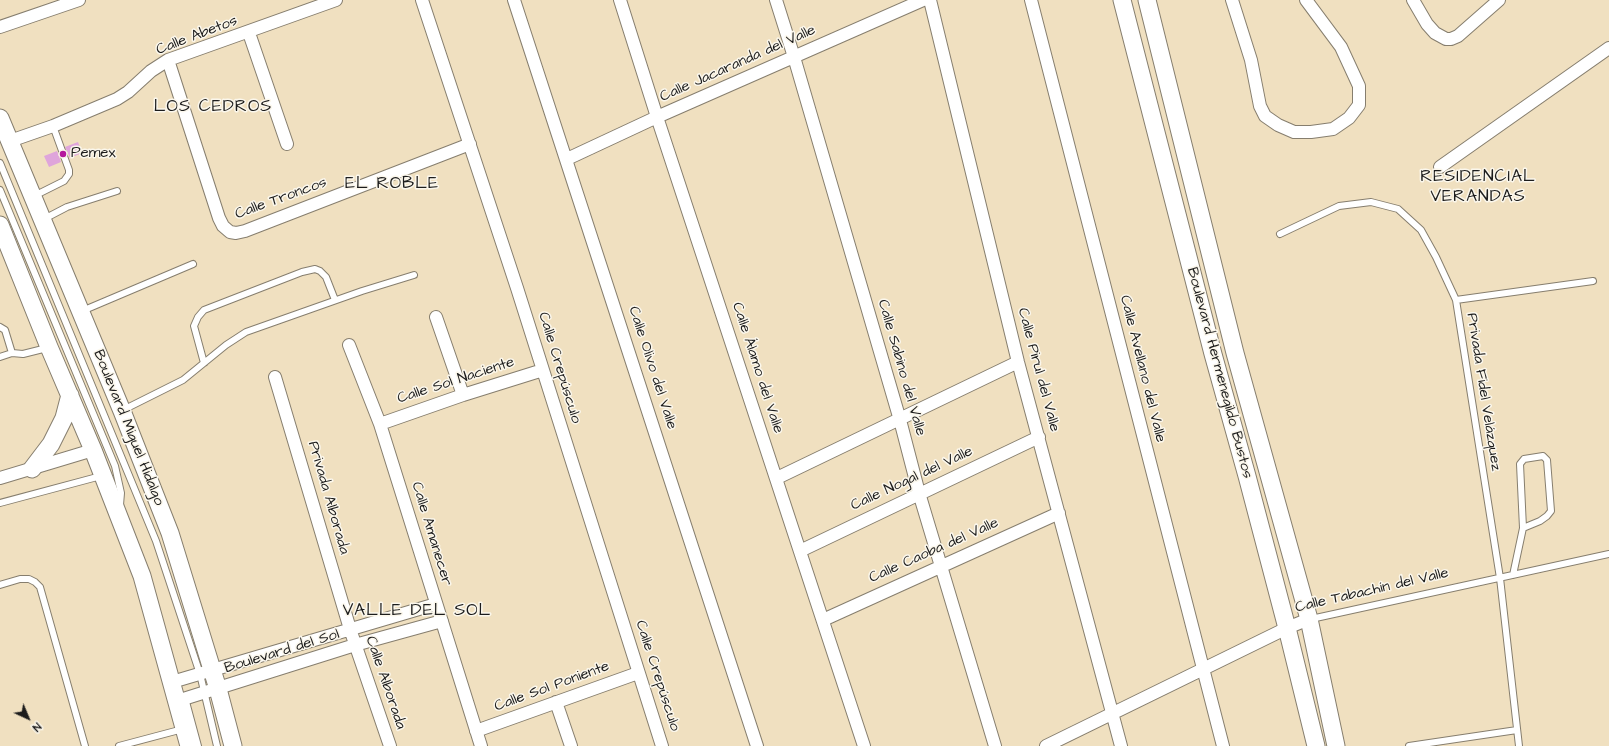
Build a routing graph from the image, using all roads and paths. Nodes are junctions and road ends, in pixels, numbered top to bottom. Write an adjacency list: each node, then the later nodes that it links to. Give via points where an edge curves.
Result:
1 (79, 0): 16 (street)
2 (336, 0): 18 (street, Calle Abetos)
3 (422, 0): 27 (street, Calle Crepúsculo)
4 (514, 0): 28 (street, Calle Olivo del Valle)
5 (620, 0): 22 (street, Calle Álamo del Valle)
6 (776, 0): 20 (street, Calle Sabino del Valle)
7 (923, 0): 20 (street, Calle Jacaranda del Valle)
8 (930, 0): 49 (street, Calle Pirul del Valle)
9 (1031, 0): 82 (street, Calle Avellano del Valle)
10 (1122, 0): 79 (street, Boulevard Hermenegildo Bustos)
11 (1147, 0): 76 (street, Boulevard Hermenegildo Bustos, via 1235,352)
12 (1232, 0): 13 (street, via 1251,60 1260,106 1266,116 1278,125 1294,132 1311,132 1333,129 1349,118 1359,105 1359,86 1340,47)
13 (1306, 0)
14 (1413, 0): 15 (street, via 1435,33 1451,39 1458,36)
15 (1499, 0)
16 (53, 4): 17 (street)
17 (0, 27)
18 (249, 33): 21 (street, Calle Abetos); 26 (street)
19 (1609, 48): 30 (street)
20 (794, 57): 22 (street, Calle Jacaranda del Valle); 56 (street, Calle Sabino del Valle)
21 (168, 60): 24 (street, Calle Abetos, via 117,99); 27 (street, Calle Troncos, via 219,218 222,226 230,232 245,231)
22 (657, 117): 28 (street, Calle Jacaranda del Valle); 63 (street, Calle Álamo del Valle)
23 (0, 118): 25 (street, Boulevard Miguel Hidalgo)
24 (53, 126): 25 (street, Calle Abetos); 33 (lane, via 69,174 64,181)
25 (10, 141): 33 (street, Boulevard Miguel Hidalgo)
26 (287, 144)
27 (470, 144): 51 (street, Calle Crepúsculo)
28 (567, 159): 103 (street, Calle Olivo del Valle)
29 (0, 163): 83 (lane, via 156,541)
30 (1440, 167)
31 (0, 190): 67 (lane, via 115,466 121,493)
32 (117, 191): 34 (lane, via 67,207)
33 (32, 196): 34 (street, Boulevard Miguel Hidalgo)
34 (42, 219): 42 (street, Boulevard Miguel Hidalgo)
35 (0, 225): 46 (street)
36 (1280, 234): 41 (lane, via 1339,206 1371,202 1398,209 1421,230)
37 (193, 264): 42 (lane)
38 (414, 275): 40 (lane)
39 (1593, 281): 41 (lane, Privada Fidel Velázquez)
40 (335, 300): 50 (lane, via 246,332); 50 (lane, via 326,277 320,270 315,269 204,310 194,326)
41 (1456, 300): 73 (lane, Privada Fidel Velázquez)
42 (80, 312): 55 (street, Boulevard Miguel Hidalgo)
43 (436, 317): 54 (street)
44 (0, 327): 47 (lane, via 5,330)
45 (349, 345): 57 (street, Calle Amanecer)
46 (49, 347): 47 (lane, via 23,354); 53 (street)
47 (12, 353): 48 (lane)
48 (0, 356)
49 (1018, 362): 56 (street); 58 (street, Calle Pirul del Valle)
50 (204, 363): 55 (lane, via 183,380)
51 (543, 370): 54 (street, Calle Sol Naciente); 84 (street, Calle Crepúsculo)
52 (275, 377): 80 (street, Privada Alborada)
53 (70, 395): 59 (street); 60 (street, via 64,418 51,444)
54 (463, 395): 57 (street, Calle Sol Naciente)
55 (122, 411): 83 (street, Boulevard Miguel Hidalgo, via 170,533)
56 (900, 420): 63 (street); 64 (street, Calle Sabino del Valle)
57 (380, 424): 75 (street, Calle Amanecer)
58 (1039, 437): 64 (street, Calle Nogal del Valle); 66 (street, Calle Pirul del Valle)
59 (94, 450): 60 (street); 61 (street)
60 (32, 469): 62 (street)
61 (103, 476): 65 (lane); 67 (street)
62 (0, 478)
63 (776, 478): 69 (street, Calle Álamo del Valle)
64 (919, 493): 69 (street, Calle Nogal del Valle); 71 (street, Calle Sabino del Valle)
65 (0, 503)
66 (1059, 513): 71 (street, Calle Caoba del Valle); 89 (street, Calle Pirul del Valle)
67 (120, 521): 85 (street, via 142,576)
68 (1523, 528): 68 (lane, via 1540,521 1551,511 1547,460 1543,456 1524,459 1520,464); 72 (lane)
69 (800, 551): 77 (street, Calle Álamo del Valle)
70 (1609, 554): 72 (lane, Calle Tabachín del Valle)
71 (942, 566): 77 (street, Calle Caoba del Valle); 105 (street, Calle Sabino del Valle)
72 (1513, 575): 73 (lane, Calle Tabachín del Valle)
73 (1500, 578): 76 (lane, Calle Tabachín del Valle); 91 (lane, Privada Fidel Velázquez)
74 (0, 585): 93 (lane, via 20,578 35,582 40,587)
75 (436, 604): 78 (street, Calle Amanecer); 80 (street, Boulevard del Sol)
76 (1309, 619): 79 (street, Calle Tabachín del Valle); 110 (street, Boulevard Hermenegildo Bustos)
77 (823, 620): 104 (street, Calle Álamo del Valle)
78 (442, 621): 81 (street, Boulevard del Sol); 92 (street, Calle Amanecer)
79 (1287, 628): 82 (street, Calle Tabachín del Valle); 109 (street, Boulevard Hermenegildo Bustos)
80 (350, 629): 81 (street, Calle Alborada); 83 (street, Boulevard del Sol)
81 (356, 646): 86 (street, Boulevard del Sol); 99 (street, Calle Alborada)
82 (1204, 669): 89 (street, Calle Tabachín del Valle); 108 (street, Calle Avellano del Valle)
83 (206, 673): 85 (street, Boulevard del Sol); 86 (street, Boulevard Miguel Hidalgo)
84 (638, 673): 88 (street, Calle Sol Poniente); 102 (street, Calle Crepúsculo)
85 (172, 682): 87 (street)
86 (211, 690): 87 (street, Boulevard del Sol); 97 (lane); 98 (street, Boulevard Miguel Hidalgo)
87 (181, 699): 90 (street); 96 (lane)
88 (556, 702): 92 (street, Calle Sol Poniente); 101 (street)
89 (1112, 714): 106 (street, Calle Tabachín del Valle); 107 (street, Calle Pirul del Valle)
90 (185, 729): 94 (lane); 95 (street)
91 (1517, 730): 111 (lane); 112 (lane, Privada Fidel Velázquez)
92 (476, 731): 100 (street, Calle Amanecer)
93 (85, 746)
94 (119, 746)
95 (190, 746)
96 (198, 746)
97 (217, 746)
98 (233, 746)
99 (390, 746)
100 (481, 746)
101 (571, 746)
102 (662, 746)
103 (757, 746)
104 (864, 746)
105 (995, 746)
106 (1046, 746)
107 (1121, 746)
108 (1224, 746)
109 (1316, 746)
110 (1336, 746)
111 (1409, 746)
112 (1519, 746)

